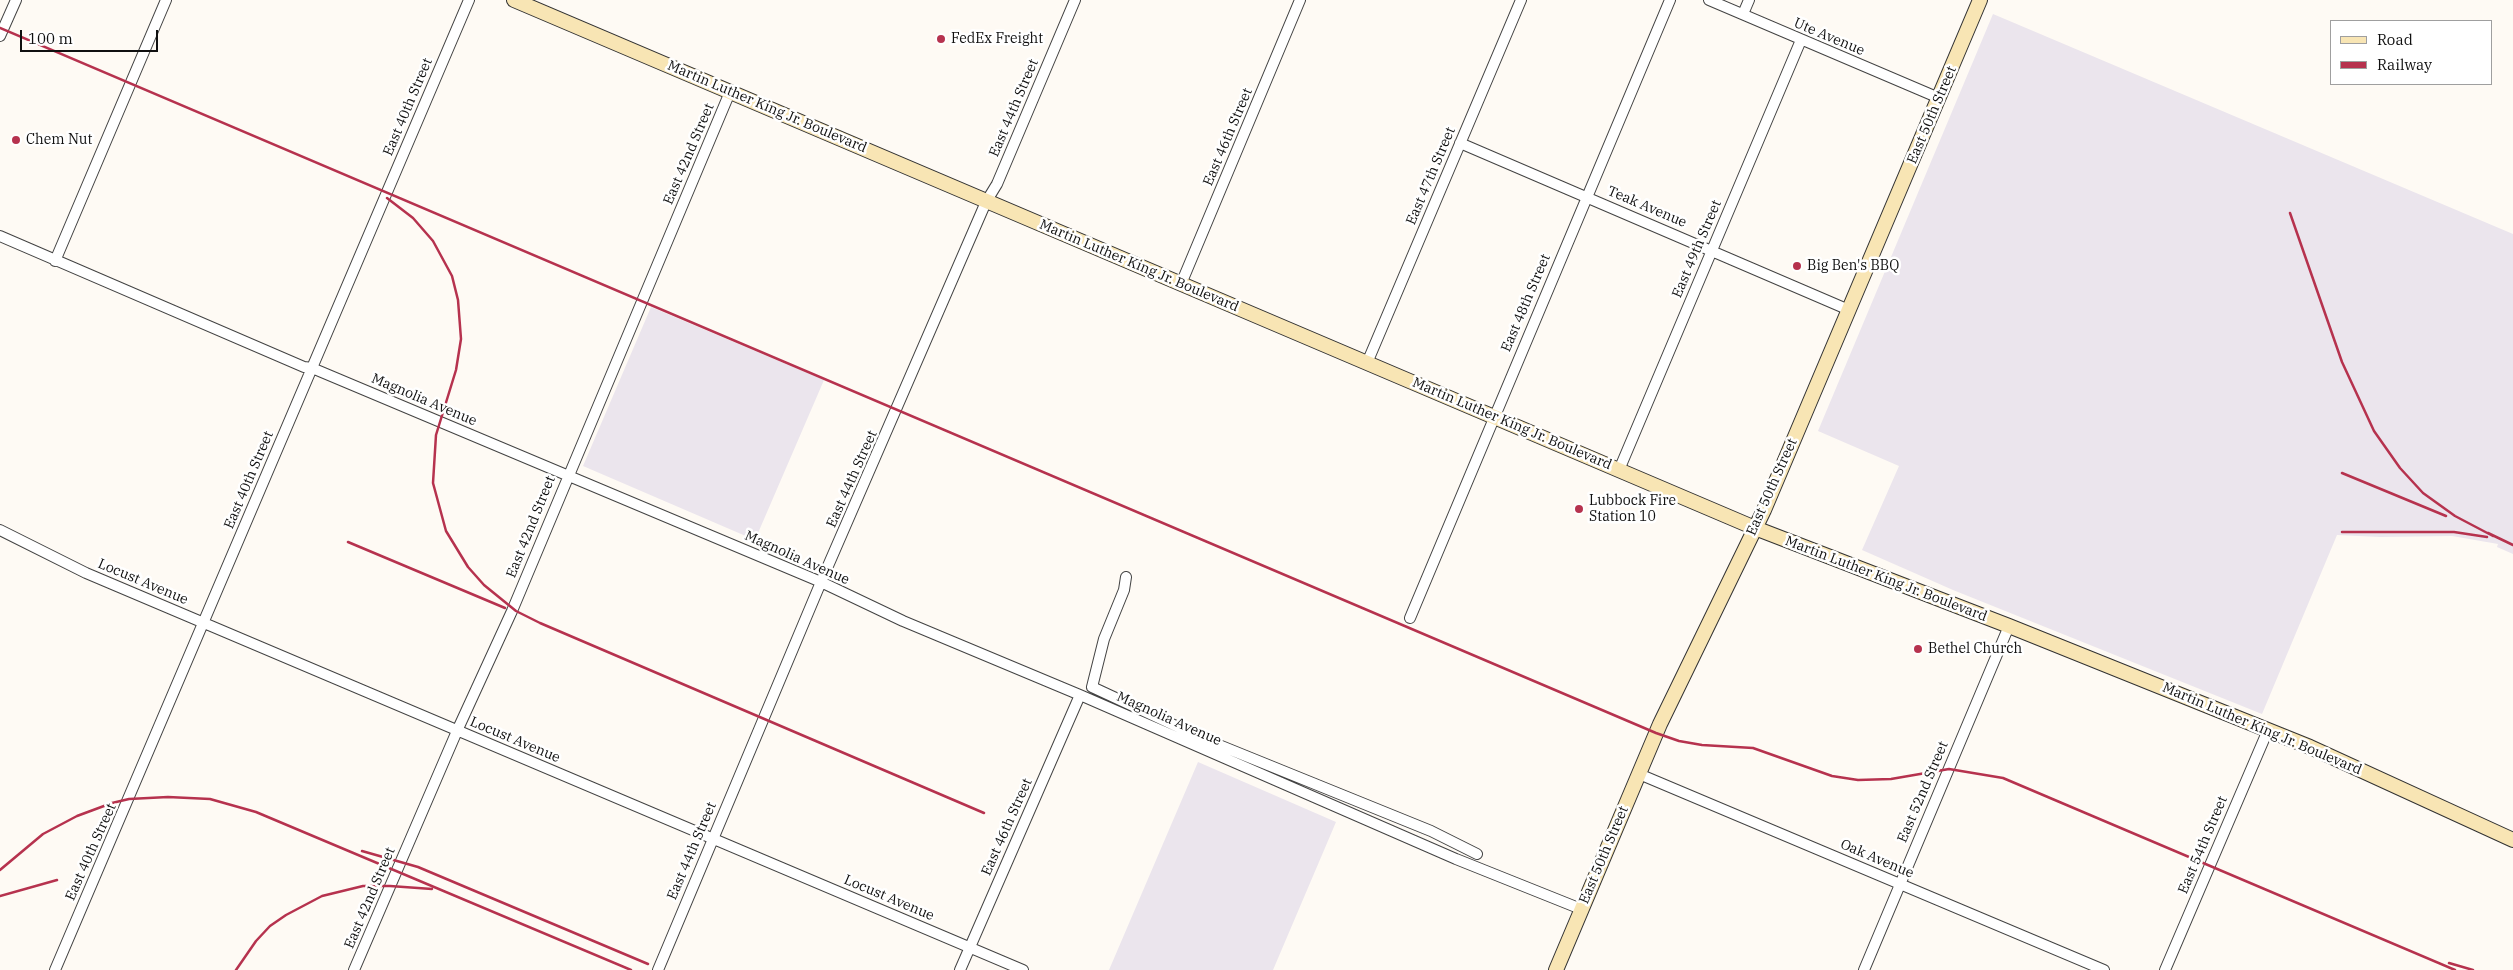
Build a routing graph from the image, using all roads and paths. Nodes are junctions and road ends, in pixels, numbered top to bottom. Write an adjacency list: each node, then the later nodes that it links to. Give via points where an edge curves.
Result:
1 (16, 0): 13 (street)
2 (166, 0): 22 (street)
3 (469, 0): 26 (street, East 40th Street)
4 (514, 0): 15 (main road, Martin Luther King Jr. Boulevard)
5 (1075, 0): 19 (street, East 44th Street, via 997,184)
6 (1300, 0): 23 (street, East 46th Street)
7 (1521, 0): 17 (street, East 47th Street)
8 (1670, 0): 18 (street, East 48th Street)
9 (1709, 0): 12 (street, Ute Avenue)
10 (1749, 0): 12 (street)
11 (1980, 0): 16 (main road, East 50th Street)
12 (1743, 14): 14 (street, Ute Avenue)
13 (0, 36)
14 (1801, 40): 16 (street, Ute Avenue); 21 (street, East 49th Street)
15 (730, 92): 19 (main road, Martin Luther King Jr. Boulevard); 29 (street, East 42nd Street)
16 (1939, 98): 24 (main road, East 50th Street)
17 (1460, 143): 18 (street, Teak Avenue); 25 (street, East 47th Street)
18 (1587, 197): 21 (street, Teak Avenue); 27 (street, East 48th Street)
19 (986, 202): 23 (main road, Martin Luther King Jr. Boulevard); 33 (street, East 44th Street)
20 (0, 236): 22 (street, Magnolia Avenue)
21 (1711, 251): 24 (street, Teak Avenue); 28 (street, East 49th Street)
22 (56, 261): 26 (street, Magnolia Avenue)
23 (1181, 284): 25 (main road, Martin Luther King Jr. Boulevard)
24 (1849, 310): 30 (main road, East 50th Street)
25 (1367, 363): 27 (main road, Martin Luther King Jr. Boulevard)
26 (312, 368): 29 (street, Magnolia Avenue); 35 (street, East 40th Street)
27 (1493, 416): 28 (main road, Martin Luther King Jr. Boulevard); 34 (street, East 48th Street, via 1487,438)
28 (1619, 470): 30 (main road, Martin Luther King Jr. Boulevard)
29 (568, 475): 33 (street, Magnolia Avenue); 39 (street, East 42nd Street, via 512,611)
30 (1755, 528): 36 (main road, Martin Luther King Jr. Boulevard); 40 (main road, East 50th Street)
31 (0, 530): 35 (street, Locust Avenue, via 65,564)
32 (1126, 577): 43 (street, via 1104,639 1092,687 1204,739)
33 (821, 582): 37 (street, Magnolia Avenue, via 903,621); 41 (street, East 44th Street)
34 (1410, 618)
35 (204, 623): 39 (street, Locust Avenue); 47 (street, East 40th Street)
36 (2009, 626): 38 (main road, Martin Luther King Jr. Boulevard); 44 (street, East 52nd Street)
37 (1080, 695): 45 (street, Magnolia Avenue, via 1456,859); 46 (street, East 46th Street)
38 (2268, 730): 42 (main road, Martin Luther King Jr. Boulevard); 55 (street, East 54th Street)
39 (457, 731): 41 (street, Locust Avenue); 48 (street, East 42nd Street)
40 (1639, 774): 44 (street, Oak Avenue); 45 (main road, East 50th Street)
41 (712, 838): 46 (street, Locust Avenue); 49 (street, East 44th Street)
42 (2513, 840)
43 (1477, 854)
44 (1900, 883): 53 (street, East 52nd Street); 54 (street, Oak Avenue)
45 (1581, 909): 52 (main road, East 50th Street)
46 (970, 947): 50 (street, East 46th Street); 51 (street, Locust Avenue)
47 (55, 970)
48 (354, 970)
49 (658, 970)
50 (960, 970)
51 (1023, 970)
52 (1556, 970)
53 (1864, 970)
54 (2104, 970)
55 (2165, 970)

